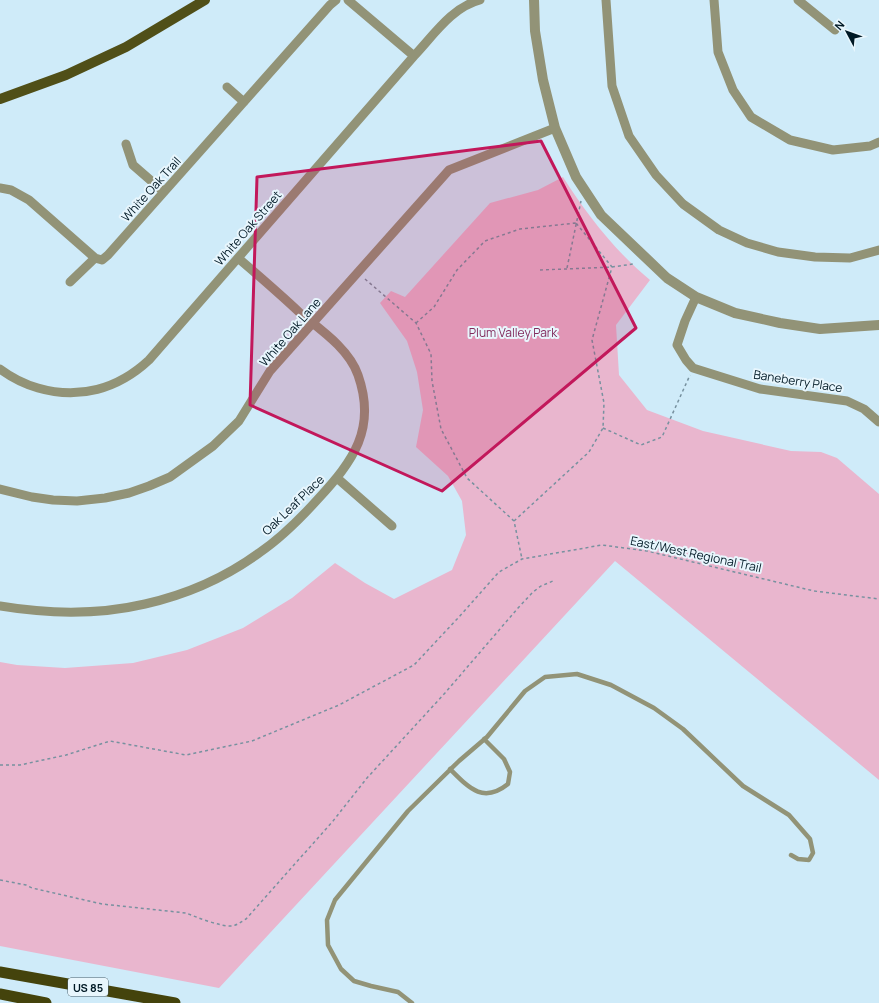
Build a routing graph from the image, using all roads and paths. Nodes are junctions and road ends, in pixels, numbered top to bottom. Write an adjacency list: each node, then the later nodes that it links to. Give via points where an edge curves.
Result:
1 (205, 0): 12 (main road, via 126,47 66,75)
2 (336, 0): 13 (street, White Oak Trail)
3 (348, 0): 10 (street)
4 (534, 0): 14 (street, via 535,31)
5 (606, 0): 21 (street, via 612,86 629,136 656,175 683,204 719,230 747,243 778,252 850,258)
6 (714, 0): 15 (street, via 718,52 733,90 751,117 790,140 833,150 870,146)
7 (798, 0): 9 (street)
8 (474, 1): 10 (street, White Oak Street, via 452,16)
9 (835, 30)
10 (414, 56): 23 (street, White Oak Street)
11 (228, 87): 13 (street)
12 (0, 99)
13 (244, 102): 18 (street, White Oak Trail)
14 (555, 128): 28 (street, White Oak Lane, via 449,170); 30 (street, via 576,176 601,215 667,278)
15 (879, 142)
16 (126, 144): 18 (street, via 133,165)
17 (0, 188): 22 (street, via 11,190 29,200)
18 (164, 192): 22 (street, White Oak Trail, via 108,255 102,260)
19 (581, 201): 20 (path)
20 (576, 223): 25 (path); 26 (path); 31 (path, via 520,229 485,241 457,270 434,307)
21 (879, 250)
22 (95, 258): 29 (street, White Oak Trail)
23 (238, 258): 32 (street, Oak Leaf Place); 35 (street, White Oak Street, via 140,368 110,385 76,393 61,393 21,383)
24 (633, 264): 25 (path)
25 (612, 267): 26 (path); 37 (path, via 592,340 604,402)
26 (567, 268): 27 (path)
27 (540, 270)
28 (357, 272): 31 (path); 32 (street, White Oak Lane)
29 (70, 282)
30 (696, 297): 33 (street, via 735,313 780,323 820,329); 34 (street, via 677,345)
31 (416, 323): 40 (path, via 431,354 432,381 441,428 467,478)
32 (313, 324): 38 (street, Oak Leaf Place, via 348,356 358,374 365,404 360,442); 39 (street, White Oak Lane, via 270,371 239,421 227,434 198,459 170,477 129,492 77,501 32,497)
33 (879, 325)
34 (693, 368): 36 (street, Baneberry Place, via 760,389 847,401 864,409); 37 (path, via 662,438 641,445)
35 (0, 369)
36 (879, 422)
37 (602, 428): 40 (path, via 589,452)
38 (337, 478): 41 (street); 45 (street, Oak Leaf Place, via 300,518 259,553 236,568 170,598 144,605 86,612 53,612)
39 (0, 490)
40 (514, 521): 42 (path)
41 (392, 526)
42 (522, 559): 44 (path, East/West Regional Trail, via 602,545 647,551 814,591); 47 (path, East/West Regional Trail, via 499,572 414,665 340,705 252,740 186,755 110,741 66,755 20,765)
43 (554, 581): 50 (path, via 533,592 518,608 445,693 402,737 305,853 239,924 223,925 186,913 102,904)
44 (879, 599)
45 (0, 606)
46 (484, 739): 48 (lane); 48 (lane, via 504,760 510,772 508,784 500,791 487,794 469,788); 49 (lane, via 525,691 545,676 577,674 611,685 654,708 683,729 743,786 789,815 810,839 813,853 809,860)
47 (0, 765)
48 (450, 769): 55 (lane, via 408,811 355,875 335,900 327,920 328,945 341,969 354,981 398,992)
49 (791, 855)
50 (0, 880)
51 (0, 972): 54 (highway, US 85)
52 (0, 994): 53 (highway)
53 (46, 1003)
54 (175, 1003)
55 (412, 1003)

